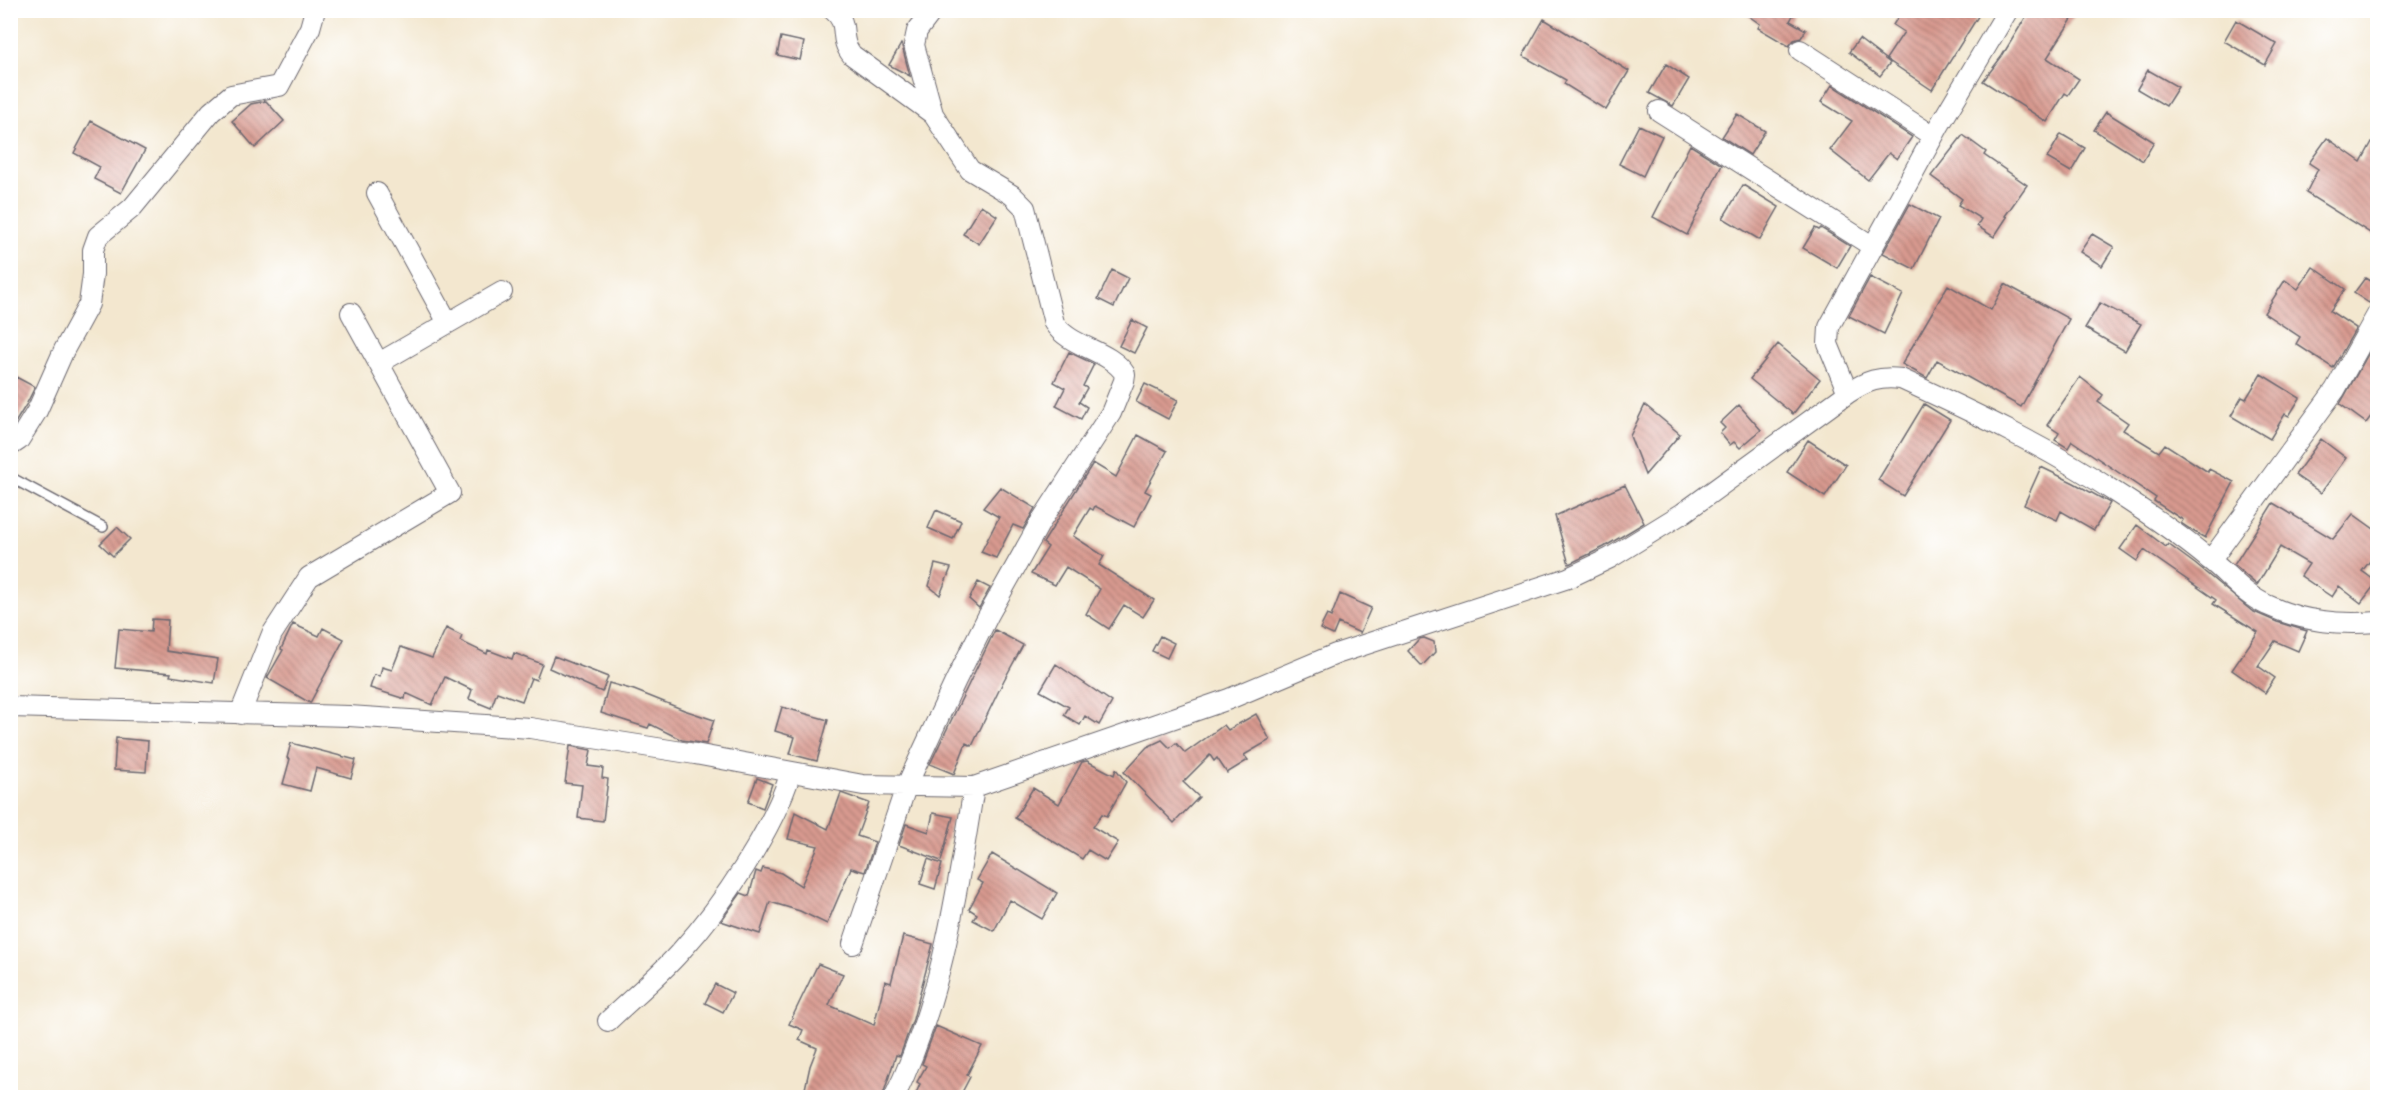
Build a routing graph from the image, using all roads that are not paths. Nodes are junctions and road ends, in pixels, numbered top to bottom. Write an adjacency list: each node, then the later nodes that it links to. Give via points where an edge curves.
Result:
1 (315, 10): 17 (street, via 310,28 279,86 231,95 211,112 132,208 99,236 93,250 89,304 37,411 19,440)
2 (833, 10): 7 (street, via 841,18 843,41 852,55)
3 (933, 10): 7 (street, via 917,31 914,45)
4 (2008, 10): 8 (street)
5 (1800, 50): 8 (street)
6 (1659, 111): 10 (street)
7 (933, 114): 25 (street, via 970,170 1012,195 1025,208 1058,329 1117,365 1125,374 1111,413 1041,521 988,616)
8 (1933, 136): 10 (street)
9 (377, 193): 14 (street)
10 (1872, 246): 16 (street, via 1827,335)
11 (502, 292): 14 (street)
12 (351, 313): 15 (street)
13 (2376, 319): 20 (street, via 2335,390)
14 (448, 322): 15 (street)
15 (379, 363): 23 (street, via 450,493 309,578 272,634)
16 (1848, 393): 20 (street, via 1885,377 1901,379 2058,457); 26 (street, via 1683,513 1610,558 1568,578 1336,654 1229,699)
17 (10, 446)
18 (10, 477): 19 (lane)
19 (103, 526)
20 (2211, 560): 21 (street, via 2249,596 2268,606 2327,623)
21 (2378, 622)
22 (10, 707): 23 (street)
23 (240, 714): 24 (street, via 349,716 530,728)
24 (791, 772): 25 (street, via 863,785); 28 (street, via 782,800 729,889 681,951)
25 (906, 787): 26 (street); 27 (street)
26 (974, 787): 29 (street, via 952,922 910,1066)
27 (853, 944)
28 (608, 1021)
29 (894, 1098)

